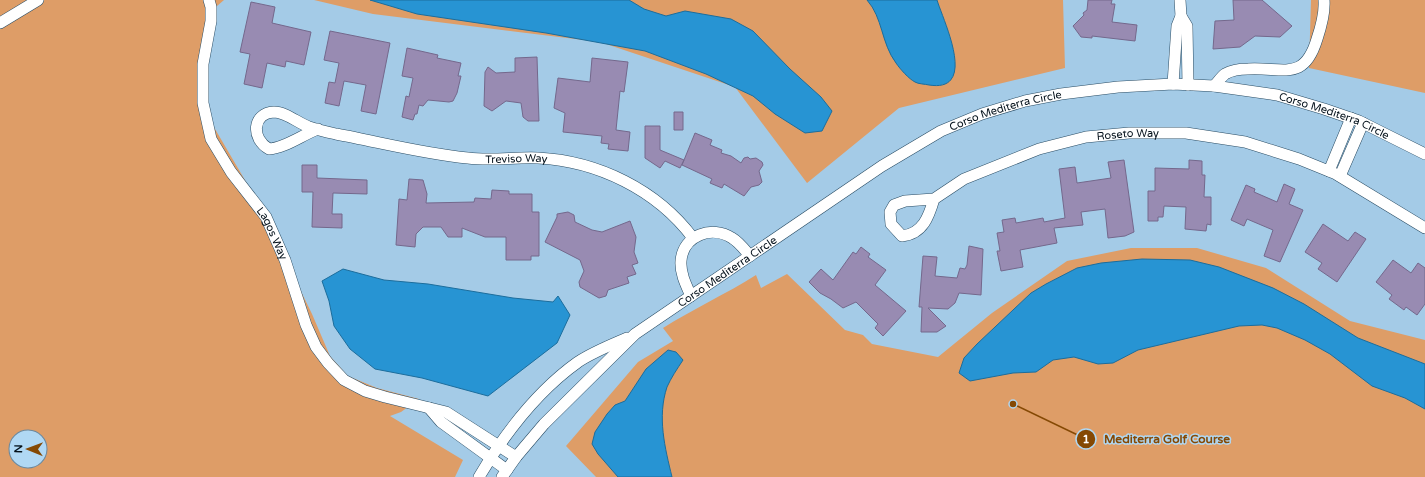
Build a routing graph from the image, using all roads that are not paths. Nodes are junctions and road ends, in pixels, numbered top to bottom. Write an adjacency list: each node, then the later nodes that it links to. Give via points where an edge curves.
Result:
1 (38, 0): 6 (street)
2 (209, 0): 22 (street, Lagos Way, via 212,21 203,64 203,103 211,139 231,172 266,217 285,260 306,325 316,347 344,380 366,391)
3 (1180, 0): 5 (street)
4 (1324, 0): 9 (street, via 1320,32 1306,63 1290,70 1236,70 1224,75)
5 (1181, 16): 7 (street, via 1177,26); 8 (street, via 1187,26)
6 (0, 23)
7 (1173, 84): 8 (street, Corso Mediterra Circle); 19 (street, Corso Mediterra Circle, via 1061,94 1025,101 982,114 941,131 882,166)
8 (1188, 85): 9 (street, Corso Mediterra Circle)
9 (1214, 86): 10 (street, Corso Mediterra Circle, via 1277,95)
10 (1351, 118): 11 (street, Corso Mediterra Circle); 14 (street)
11 (1363, 123): 13 (street, Corso Mediterra Circle); 15 (street)
12 (318, 129): 12 (street, Treviso Way, via 276,112 265,114 258,121 256,131 257,139 269,149 284,146 303,134); 18 (street, Treviso Way, via 468,158 538,158 597,169 631,185 664,207)
13 (1425, 154)
14 (1329, 171): 15 (street, Roseto Way); 16 (street, Roseto Way, via 1245,142 1186,133 1086,137 1039,149 964,180)
15 (1340, 176): 17 (street, Roseto Way)
16 (934, 199)
17 (1425, 228)
18 (693, 238): 19 (street, via 705,232 715,231 733,238); 20 (street, via 684,249 681,260)
19 (750, 256): 20 (street, Corso Mediterra Circle)
20 (691, 296): 21 (street, Corso Mediterra Circle)
21 (635, 334): 23 (street, Corso Mediterra Circle, via 598,350 552,383); 24 (street, Corso Mediterra Circle, via 562,405)
22 (429, 408): 23 (street, Lagos Way, via 446,412); 25 (street, via 441,422)
23 (498, 446): 24 (street, Lagos Way); 25 (street, Corso Mediterra Circle)
24 (516, 457): 26 (street, Corso Mediterra Circle)
25 (491, 458): 26 (street); 27 (street, Corso Mediterra Circle)
26 (505, 473)
27 (479, 477)

